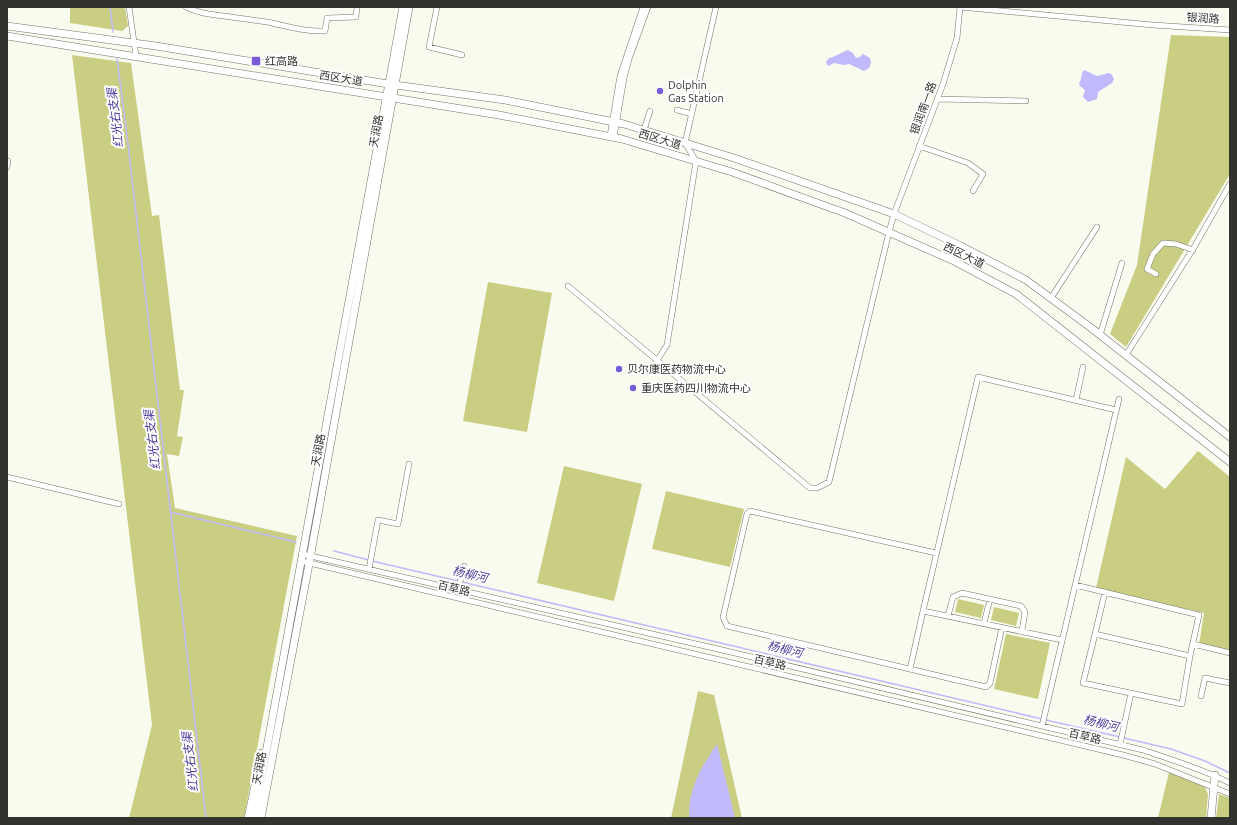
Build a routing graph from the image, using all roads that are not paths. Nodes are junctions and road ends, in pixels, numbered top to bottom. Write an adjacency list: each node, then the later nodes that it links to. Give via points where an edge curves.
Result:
1 (129, 7): 14 (street)
2 (186, 7): 3 (street, via 210,15 313,32 325,31 327,18 356,17)
3 (357, 7)
4 (410, 7): 10 (main road)
5 (437, 7): 15 (street, via 430,47)
6 (643, 7): 24 (street, via 620,76)
7 (648, 7): 24 (street, via 627,65)
8 (716, 7): 23 (street)
9 (960, 7): 12 (street, 银润路, via 1135,26); 19 (street, 银润南一路, via 957,38)
10 (403, 11): 17 (main road)
11 (7, 26): 14 (main road, 西区大道)
12 (1230, 30)
13 (7, 36): 16 (main road, 西区大道)
14 (135, 44): 16 (street); 17 (main road, 西区大道)
15 (462, 55)
16 (136, 56): 18 (main road, 西区大道)
17 (392, 85): 18 (main road); 24 (main road, 西区大道, via 505,100)
18 (390, 97): 26 (main road, 西区大道); 55 (main road, 天润路)
19 (937, 99): 20 (street); 28 (street, 银润南一路)
20 (1026, 101)
21 (676, 110): 23 (street)
22 (650, 111): 25 (street)
23 (692, 114): 27 (street)
24 (614, 122): 25 (main road, 西区大道); 26 (street)
25 (644, 130): 27 (main road, 西区大道)
26 (612, 137): 30 (main road, 西区大道)
27 (685, 143): 30 (street); 34 (main road, 西区大道)
28 (919, 146): 33 (street, via 968,163 983,174); 34 (street, 银润南一路)
29 (8, 160): 31 (street)
30 (696, 161): 36 (main road, 西区大道, via 838,210); 44 (street, via 667,345)
31 (7, 167)
32 (1230, 184): 37 (street)
33 (973, 191)
34 (894, 214): 36 (street, 银润南一路); 41 (main road, 西区大道, via 1026,280)
35 (1097, 227): 41 (street)
36 (889, 232): 44 (street, 银润南一路, via 829,482 817,488 810,488); 50 (main road, 西区大道, via 952,260 1016,294)
37 (1193, 250): 39 (street, via 1164,243 1153,254 1147,270); 43 (street)
38 (1122, 263): 42 (street)
39 (1156, 274)
40 (568, 286): 44 (street)
41 (1051, 298): 42 (main road, 西区大道)
42 (1100, 335): 43 (main road, 西区大道)
43 (1126, 355): 49 (main road, 西区大道)
44 (656, 360)
45 (1083, 367): 47 (street)
46 (1119, 399): 48 (street)
47 (1076, 400): 48 (street); 54 (street, via 978,377)
48 (1116, 410): 59 (street)
49 (1230, 437)
50 (1230, 462)
51 (409, 464): 58 (street, via 398,524 378,520)
52 (7, 477): 53 (street)
53 (119, 504)
54 (936, 553): 63 (street); 73 (street, via 750,511 747,514 724,617 727,626)
55 (304, 557): 56 (main road, 天润路); 58 (street, 百草路); 78 (main road, 天润路)
56 (309, 564): 79 (main road, 天润路); 83 (street, 百草路, via 1123,755 1156,764)
57 (464, 566): 60 (street)
58 (369, 569): 60 (street, 百草路)
59 (1075, 585): 61 (street); 69 (street)
60 (458, 590): 77 (street, 百草路)
61 (1105, 592): 68 (street); 70 (street, via 1200,615)
62 (990, 599): 64 (street, via 962,593 953,597); 65 (street); 67 (street, via 1021,606 1025,612)
63 (923, 611): 64 (street); 73 (street)
64 (948, 616): 65 (street)
65 (984, 624): 66 (street)
66 (1002, 627): 67 (street); 73 (street, via 990,683 986,687)
67 (1022, 631): 69 (street)
68 (1095, 634): 72 (street); 75 (street, via 1083,683)
69 (1062, 640): 77 (street)
70 (1193, 644): 71 (street); 72 (street)
71 (1230, 653)
72 (1190, 656): 75 (street, via 1182,704)
73 (910, 669)
74 (1230, 683): 76 (street, via 1205,678)
75 (1131, 693): 80 (street)
76 (1201, 696)
77 (1043, 722): 80 (street, 百草路)
78 (271, 728): 85 (main road, via 261,756); 86 (main road, 天润路)
79 (277, 734): 87 (main road, 天润路); 88 (main road, via 276,762)
80 (1121, 740): 81 (street, 百草路)
81 (1216, 776): 82 (street, 百草路); 83 (main road)
82 (1230, 782)
83 (1213, 787): 84 (street, 百草路); 89 (main road)
84 (1230, 794)
85 (248, 818)
86 (254, 818)
87 (261, 818)
88 (266, 818)
89 (1211, 818)

